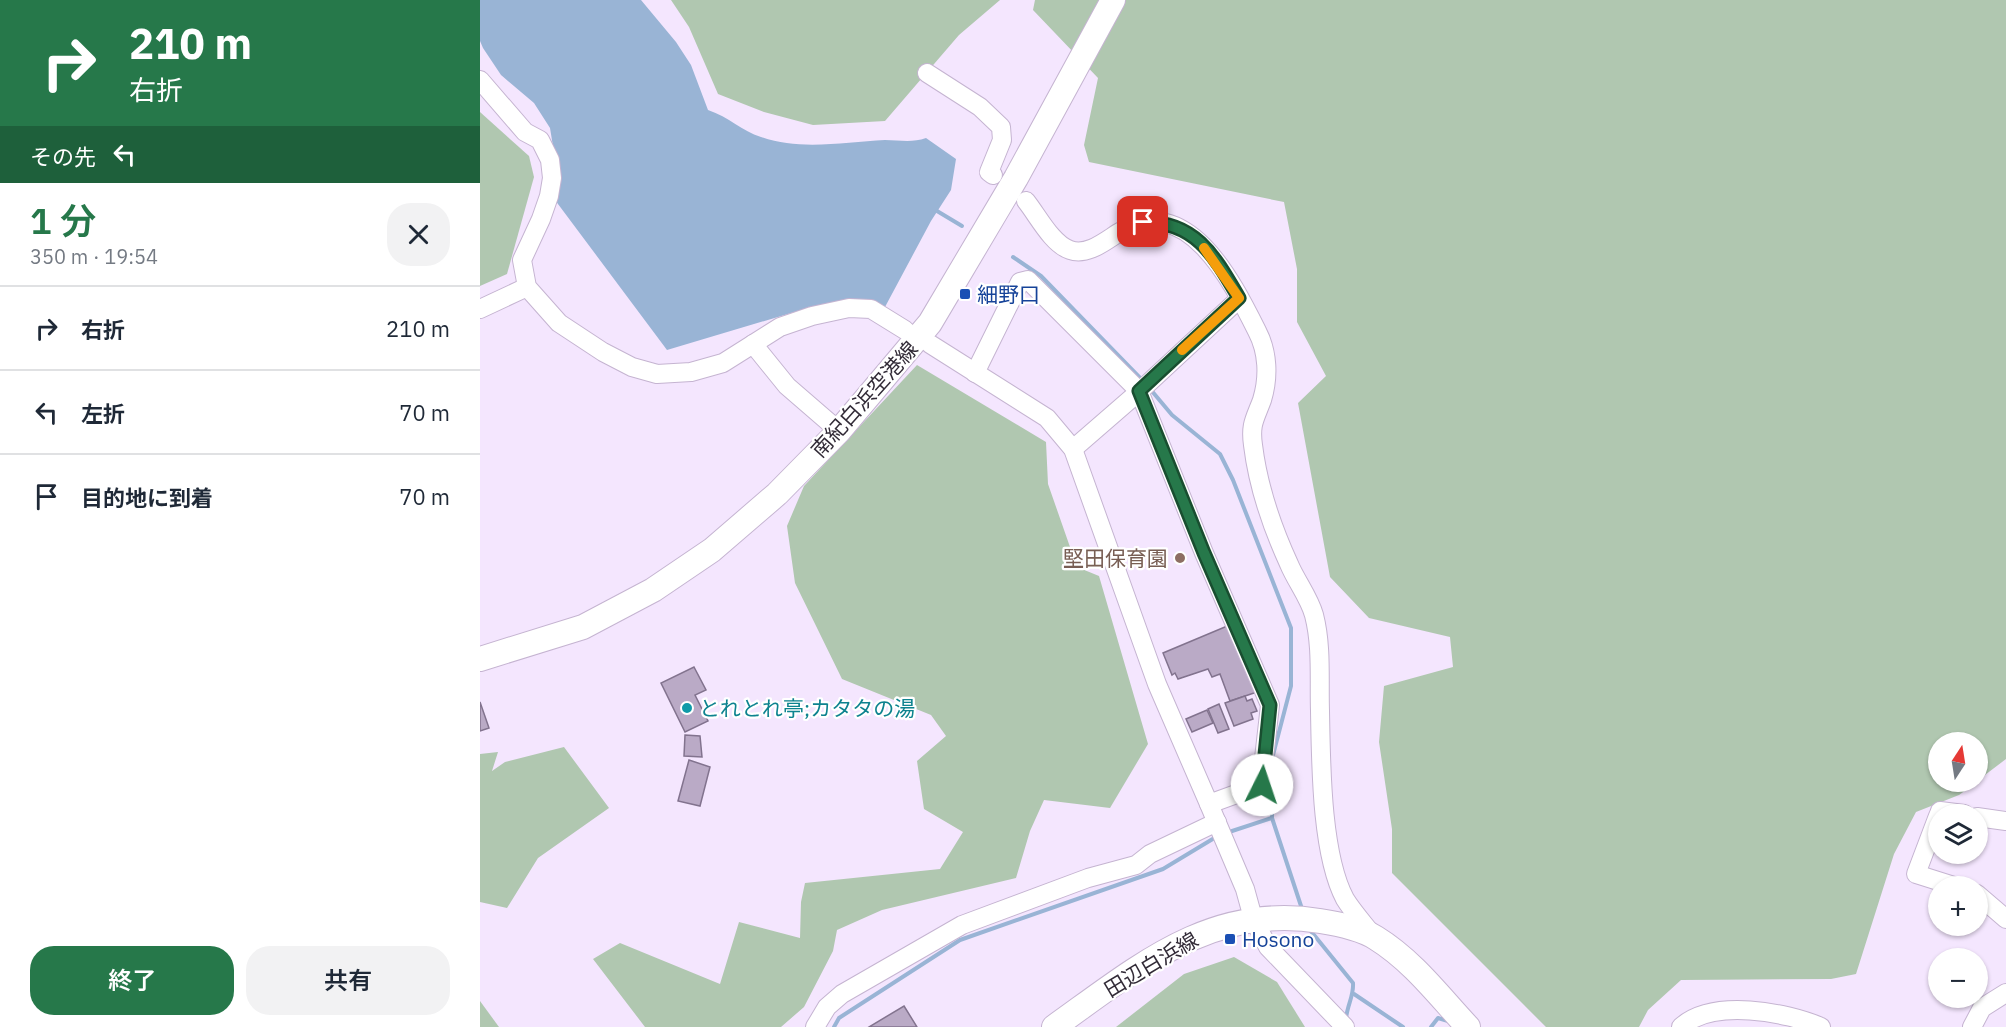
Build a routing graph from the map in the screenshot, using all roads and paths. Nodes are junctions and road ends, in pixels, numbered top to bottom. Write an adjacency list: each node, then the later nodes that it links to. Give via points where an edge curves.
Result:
1 (1113, 0): 14 (main road, 南紀白浜空港線, via 1016,178 930,323)
2 (927, 73): 4 (street, via 980,107 1001,127 1002,140 988,172)
3 (480, 80): 6 (street, via 525,132 540,140 550,160 549,196 522,260)
4 (993, 175)
5 (1026, 201): 7 (street, via 1062,247 1073,252 1095,247 1143,222 1184,229 1206,250)
6 (527, 287): 8 (street); 10 (street, via 576,336 632,367 657,374 691,372 723,363)
7 (1239, 298): 13 (street); 26 (street, via 1266,352 1262,400 1252,421 1257,471 1277,536 1314,615 1317,633 1330,858 1345,899)
8 (480, 309)
9 (905, 330): 10 (street, via 871,309 849,309 780,327)
10 (753, 344): 14 (street, via 787,386)
11 (930, 344): 12 (street)
12 (975, 372): 13 (street, via 1020,282 1028,280); 15 (street, via 1047,418)
13 (1144, 387): 15 (street); 17 (street, via 1204,553 1270,705 1262,785)
14 (838, 430): 16 (main road, 南紀白浜空港線, via 777,494 712,550 653,590 583,627)
15 (1072, 449): 17 (street, via 1156,684)
16 (480, 659)
17 (1209, 804): 20 (street)
18 (1988, 819): 19 (street)
19 (2006, 821)
20 (1220, 830): 24 (street); 28 (street, via 1150,854 1136,865 1088,878 962,925 842,994 827,1007)
21 (1928, 842): 22 (street, via 1916,874)
22 (1928, 878)
23 (1988, 903): 25 (street)
24 (1253, 918): 26 (main road, 田辺白浜線, via 1299,918 1342,925); 29 (main road, 田辺白浜線, via 1179,943); 30 (street, via 1268,946)
25 (2006, 919)
26 (1374, 937): 31 (main road, 田辺白浜線, via 1407,961)
27 (2006, 993): 34 (street, via 1982,1008)
28 (815, 1027)
29 (1054, 1027)
30 (1345, 1027)
31 (1468, 1027)
32 (1681, 1027): 33 (street, via 1710,1014 1741,1010 1777,1013)
33 (1821, 1027)
34 (1972, 1027)

